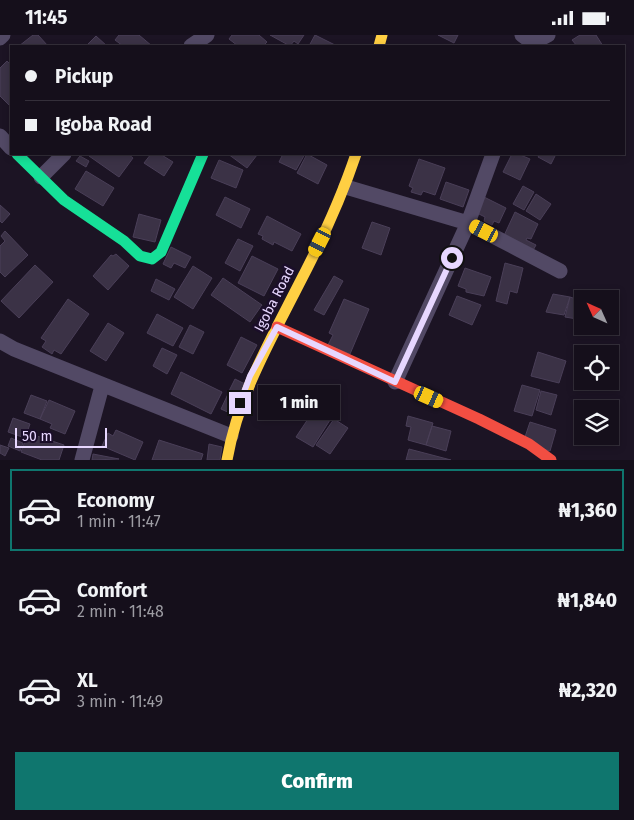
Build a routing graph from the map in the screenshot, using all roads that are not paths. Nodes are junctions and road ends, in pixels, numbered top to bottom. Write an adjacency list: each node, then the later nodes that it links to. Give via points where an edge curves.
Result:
1 (3, 35): 4 (street)
2 (208, 35): 6 (street)
3 (548, 35): 5 (street)
4 (0, 38)
5 (529, 41)
6 (193, 45)
7 (0, 136): 8 (street)
8 (10, 148)
9 (18, 155): 14 (street)
10 (63, 155): 14 (street)
11 (203, 155): 14 (street, via 161,252 152,259 140,256 124,241 64,200)
12 (356, 155): 15 (street, Igoba Road)
13 (493, 155): 16 (street)
14 (40, 177)
15 (346, 187): 16 (street); 18 (street, Igoba Road)
16 (468, 223): 17 (street); 20 (street)
17 (560, 271)
18 (277, 327): 20 (street); 22 (street, Igoba Road, via 250,376)
19 (0, 341): 21 (street)
20 (395, 382): 25 (street, via 521,440)
21 (102, 386): 22 (street); 23 (street)
22 (231, 437): 24 (street, Igoba Road)
23 (82, 460)
24 (227, 460)
25 (551, 460)

